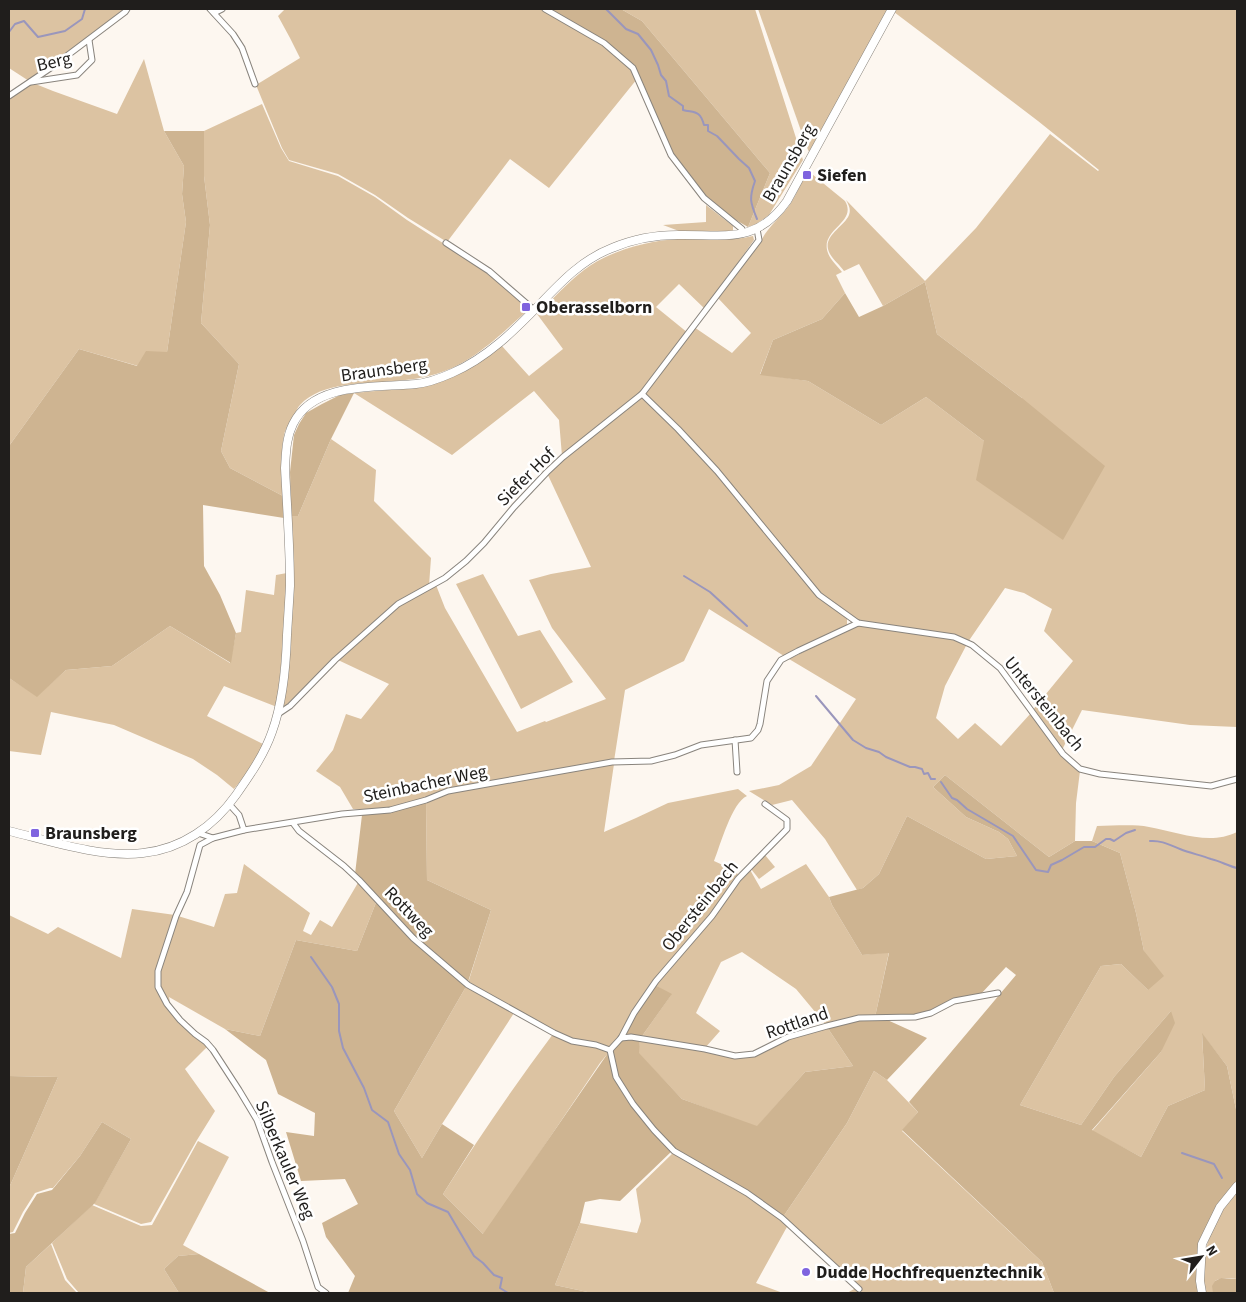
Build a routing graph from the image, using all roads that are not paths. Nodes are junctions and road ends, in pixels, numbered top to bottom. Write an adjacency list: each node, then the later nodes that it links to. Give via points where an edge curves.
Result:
1 (127, 9): 6 (street)
2 (222, 9): 5 (street)
3 (545, 9): 11 (street, via 604,43 633,68 671,155 704,198 742,229)
4 (892, 9): 10 (main road, Braunsberg, via 787,201 773,218)
5 (212, 11): 8 (street, via 242,48)
6 (90, 40): 7 (street); 7 (street, Berg, via 92,60 77,75)
7 (28, 82): 9 (street)
8 (255, 84)
9 (9, 96)
10 (757, 229): 11 (main road, Braunsberg); 14 (street, Siefer Hof, via 760,240)
11 (742, 234): 13 (main road, Braunsberg, via 658,236 626,242 591,258)
12 (446, 243): 13 (street, via 489,271)
13 (534, 310): 16 (main road, Braunsberg, via 495,347 453,373 419,384 336,392 313,402 298,416 286,450 289,596 283,688)
14 (642, 394): 15 (street, via 717,471 819,595); 16 (street, Siefer Hof, via 546,472 466,561 445,578 398,604 290,706)
15 (858, 623): 17 (street, via 781,660 767,681 758,730 751,738); 19 (street, Untersteinbach, via 954,637 972,645 1000,668 1062,754 1080,769 1211,786)
16 (277, 714): 20 (main road, Braunsberg, via 272,734 262,753)
17 (735, 740): 18 (street); 22 (street, Steinbacher Weg, via 701,745 651,761 612,762 448,791 390,810)
18 (737, 772)
19 (1237, 779)
20 (229, 804): 23 (street, via 239,816); 25 (main road, Braunsberg)
21 (765, 804): 28 (street, Obersteinbach, via 788,820 787,829 738,879 712,916 656,981)
22 (293, 823): 23 (street, Steinbacher Weg); 29 (street, Rottweg, via 298,831 360,880 413,938 468,985 554,1033)
23 (244, 830): 26 (street)
24 (9, 832): 25 (main road, Braunsberg, via 100,852 130,854 168,848)
25 (198, 833): 26 (street)
26 (213, 838): 32 (street, Silberkauler Weg, via 200,845 187,892 162,957 158,987 180,1020 213,1050 257,1120 318,1287)
27 (998, 993): 28 (street, Rottland, via 954,1000 931,1013 860,1018 827,1026 788,1037 754,1054 735,1056 631,1037)
28 (621, 1038): 29 (street)
29 (610, 1050): 31 (street, via 616,1076 633,1104 674,1152 747,1193 775,1213)
30 (1237, 1186): 33 (main road, via 1220,1207 1202,1244)
31 (859, 1289)
32 (326, 1293)
33 (1202, 1293)

